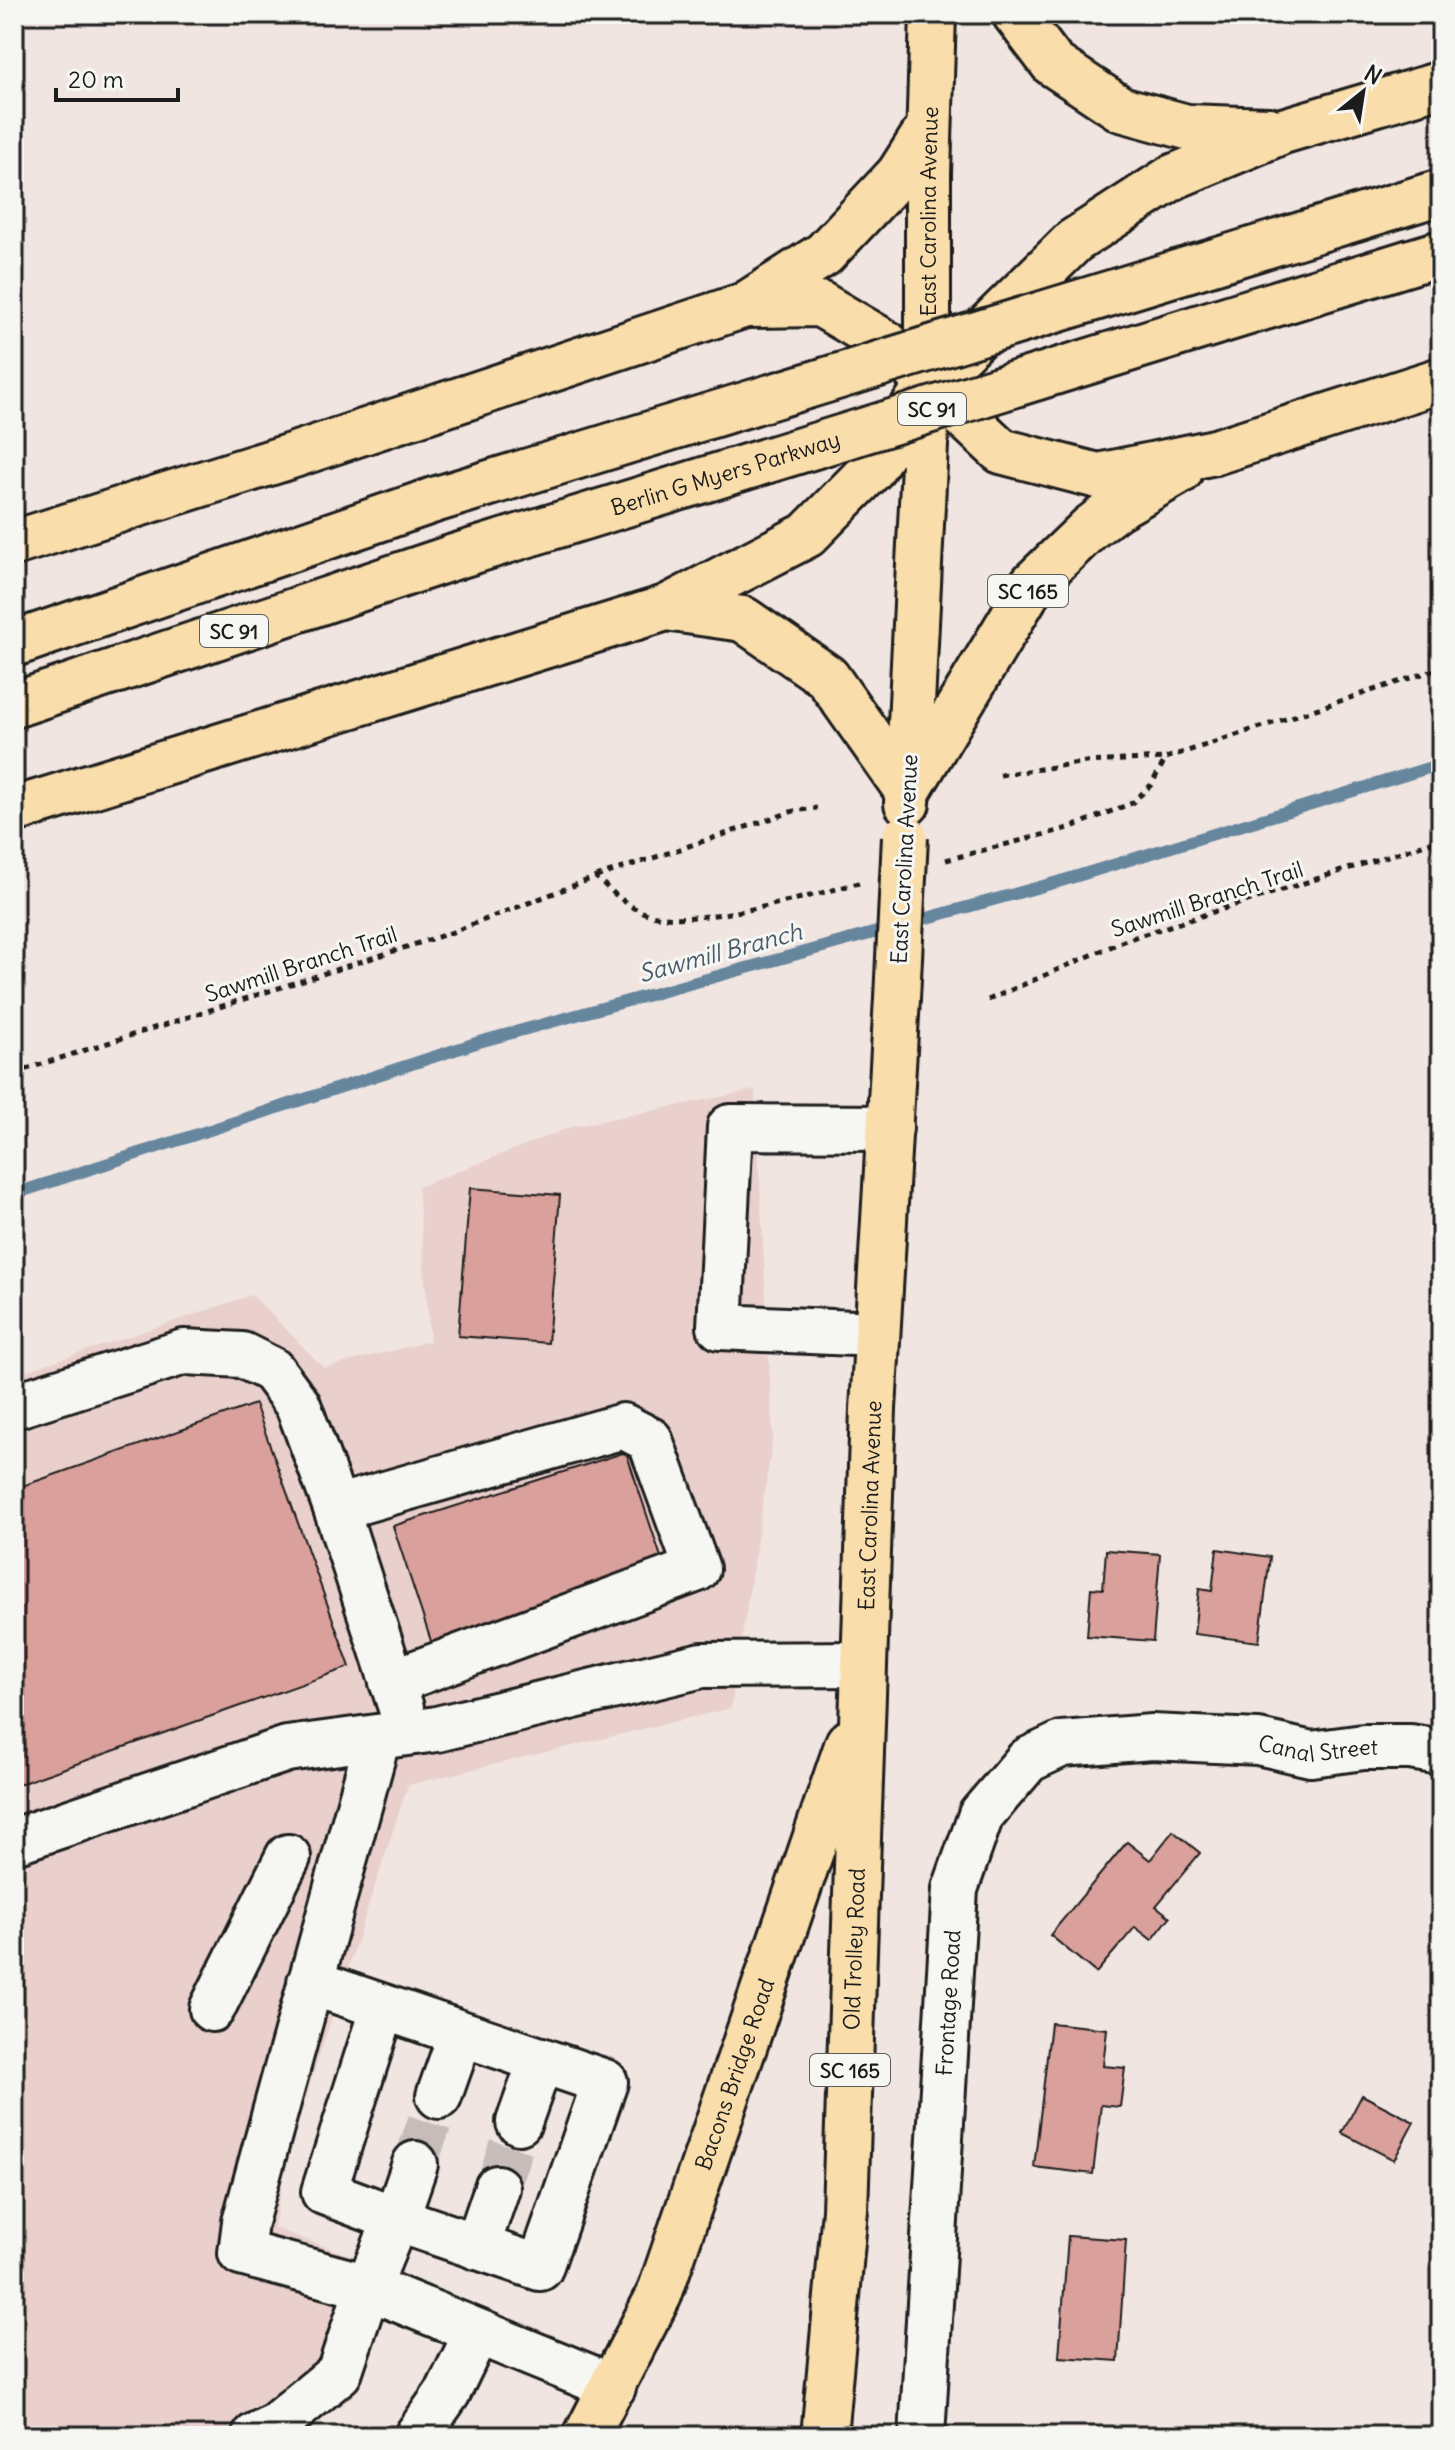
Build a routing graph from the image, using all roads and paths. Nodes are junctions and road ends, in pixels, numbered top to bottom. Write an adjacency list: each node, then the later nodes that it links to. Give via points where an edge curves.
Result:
1 (933, 14): 4 (main road, East Carolina Avenue)
2 (1015, 14): 5 (main road, via 1053,64 1121,109 1187,127)
3 (1441, 84): 5 (main road)
4 (929, 127): 8 (main road, via 899,174 824,254); 10 (main road, East Carolina Avenue)
5 (1283, 131): 10 (main road, via 1173,177 1074,241)
6 (1441, 192): 14 (main road, SC 91, bridge, via 434,500)
7 (1426, 257): 16 (main road, Berlin G Myers Parkway / SC 91, bridge, via 454,557)
8 (745, 305): 10 (main road, via 820,304 886,343); 12 (main road)
9 (1441, 380): 11 (main road, SC 165)
10 (928, 385): 11 (main road, via 1001,451 1098,476); 13 (main road, via 871,470 807,535); 19 (main road, East Carolina Avenue)
11 (1215, 452): 19 (main road, SC 165, via 1116,508 1033,583)
12 (14, 543)
13 (666, 608): 19 (main road, via 743,619 827,677); 21 (main road)
14 (14, 644)
15 (1441, 668): 17 (path)
16 (14, 705)
17 (1166, 758): 18 (path, via 1086,762); 23 (path, via 1151,785 1132,803 1069,828)
18 (1000, 775)
19 (908, 792): 23 (main road, East Carolina Avenue)
20 (817, 808): 24 (path, Sawmill Branch Trail)
21 (14, 810)
22 (1441, 839): 26 (path, Sawmill Branch Trail, via 1126,940)
23 (920, 850): 28 (main road, East Carolina Avenue, bridge, via 897,998)
24 (596, 877): 25 (path, via 622,902 648,914 679,918); 27 (path, Sawmill Branch Trail, via 450,933)
25 (861, 883)
26 (988, 1000)
27 (14, 1073)
28 (890, 1128): 29 (main road, East Carolina Avenue); 29 (street, via 730,1127 720,1327)
29 (877, 1334): 33 (main road, East Carolina Avenue)
30 (14, 1406): 31 (street, via 184,1352 242,1355 272,1370 298,1405)
31 (336, 1508): 32 (street); 32 (street, via 623,1426 650,1440 697,1569)
32 (392, 1682): 34 (street)
33 (862, 1683): 34 (street, via 702,1665); 52 (main road, Bacons Bridge Road, via 659,2295); 56 (main road, Old Trolley Road / SC 165, via 845,2210)
34 (394, 1735): 37 (street, via 287,1749); 39 (street)
35 (1194, 1738): 36 (street, Canal Street, via 1258,1742 1311,1754 1364,1747); 57 (street, Frontage Road, via 1062,1744 1028,1760 981,1815 955,1889)
36 (1441, 1752)
37 (14, 1841)
38 (288, 1857): 41 (street)
39 (310, 1982): 40 (street); 50 (street, via 241,2253)
40 (383, 2007): 42 (street); 48 (street, via 324,2192)
41 (212, 2009)
42 (461, 2034): 43 (street); 44 (street)
43 (541, 2060): 45 (street); 49 (street, via 605,2082 540,2268)
44 (439, 2096)
45 (519, 2122)
46 (415, 2164): 48 (street)
47 (497, 2188): 49 (street)
48 (396, 2219): 49 (street); 50 (street)
49 (477, 2247)
50 (368, 2287): 51 (street); 53 (street, via 339,2373)
51 (477, 2332): 52 (street); 54 (street, via 448,2392)
52 (613, 2387): 55 (main road, Bacons Bridge Road)
53 (255, 2436)
54 (417, 2436)
55 (586, 2436)
56 (824, 2436)
57 (922, 2436)

